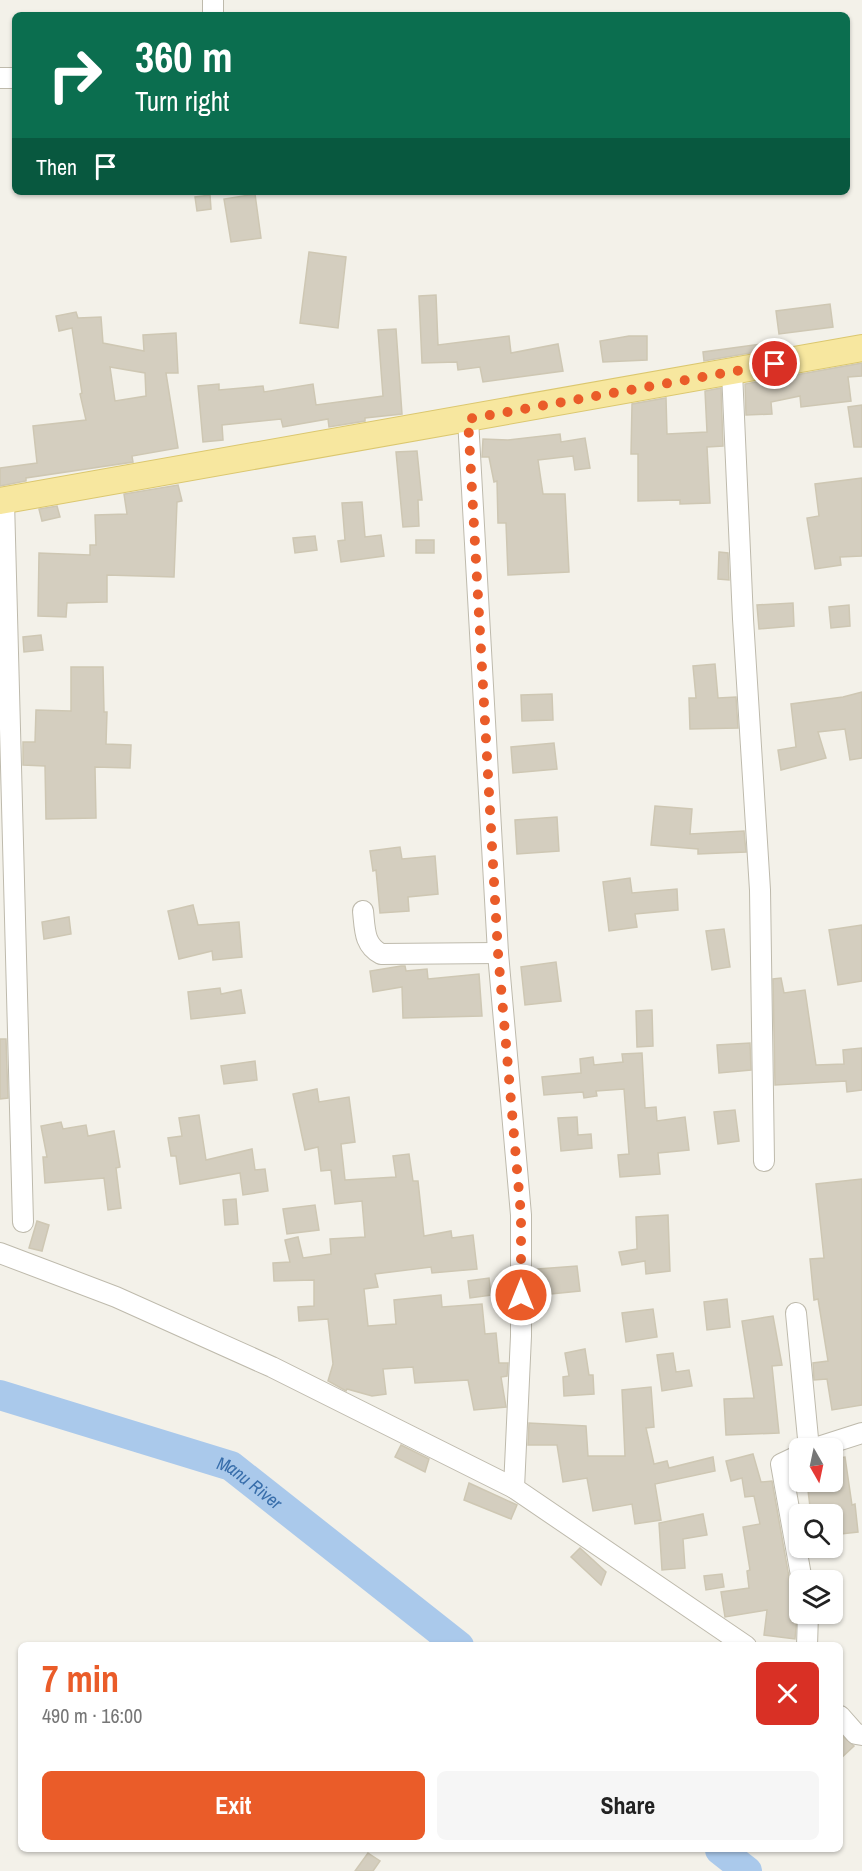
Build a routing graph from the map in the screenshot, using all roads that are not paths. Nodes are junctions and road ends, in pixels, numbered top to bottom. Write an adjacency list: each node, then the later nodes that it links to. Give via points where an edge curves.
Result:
1 (862, 348): 2 (main road)
2 (732, 372): 3 (main road); 7 (street, via 760,890)
3 (468, 419): 4 (main road); 6 (street)
4 (2, 501): 8 (street)
5 (363, 911): 6 (street, via 367,941 370,948 381,954)
6 (498, 953): 15 (street, via 521,1215 521,1336)
7 (764, 1161)
8 (23, 1222)
9 (0, 1253): 15 (street, via 117,1297 272,1367)
10 (796, 1313): 12 (street)
11 (862, 1433): 13 (street)
12 (809, 1438)
13 (843, 1439)
14 (789, 1460): 16 (street, via 782,1464)
15 (514, 1488): 18 (street)
16 (800, 1570)
17 (808, 1624): 19 (street)
18 (740, 1642)
19 (807, 1642)
20 (843, 1719): 21 (street, via 856,1734)
21 (862, 1735)

